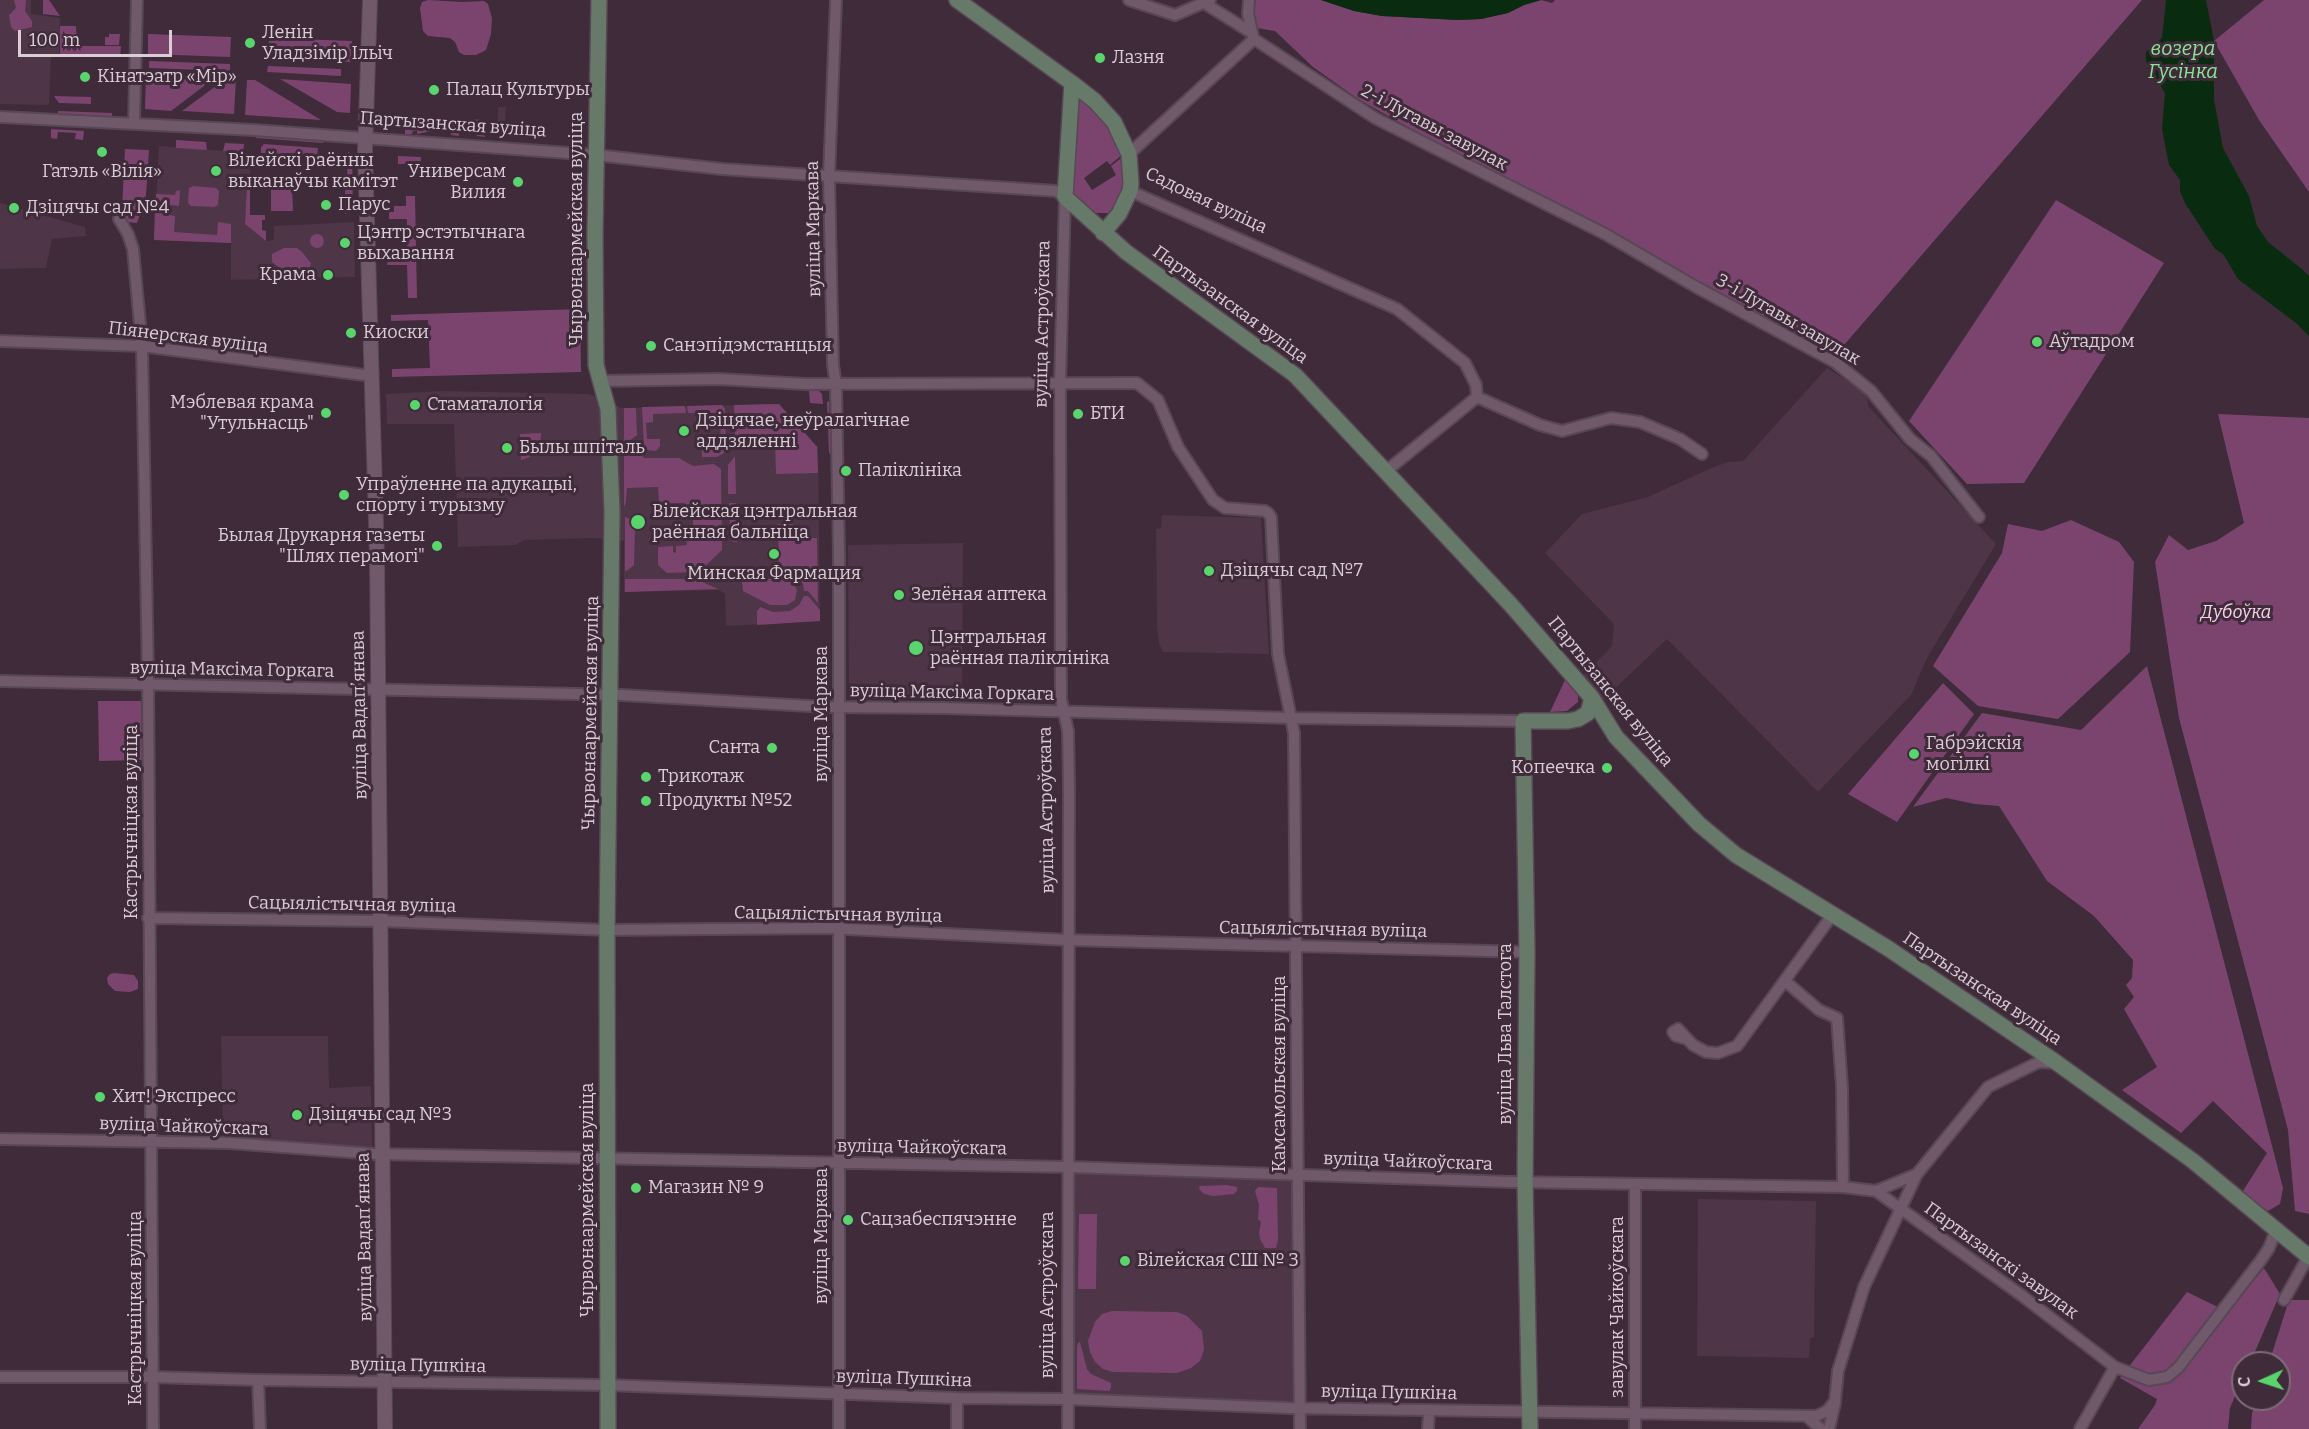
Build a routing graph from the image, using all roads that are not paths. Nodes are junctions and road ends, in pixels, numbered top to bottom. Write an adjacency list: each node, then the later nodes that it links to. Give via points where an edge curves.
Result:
1 (137, 0): 12 (street)
2 (370, 0): 13 (street, вуліца Вадапʼянава)
3 (599, 0): 15 (main road, Чырвонаармейская вуліца)
4 (836, 0): 16 (street, вуліца Маркава)
5 (957, 0): 10 (main road, Садовая вуліца)
6 (1129, 0): 8 (street, via 1175,15)
7 (1249, 0): 9 (street)
8 (1207, 2): 9 (street, 2-і Лугавы завулак)
9 (1253, 36): 14 (street); 21 (street, 2-і Лугавы завулак, via 1375,118)
10 (1072, 83): 14 (main road, Садовая вуліца, via 1114,122); 18 (main road, вуліца Астроўскага)
11 (0, 117): 12 (street, Партызанская вуліца)
12 (134, 123): 13 (street, Партызанская вуліца)
13 (366, 139): 15 (street, Партызанская вуліца); 24 (street, вуліца Вадапʼянава)
14 (1129, 154): 17 (main road, Садовая вуліца)
15 (596, 155): 16 (street, Партызанская вуліца); 25 (main road, Чырвонаармейская вуліца, via 597,365)
16 (829, 176): 18 (street, Партызанская вуліца, via 1056,191); 27 (street, вуліца Маркава)
17 (1130, 192): 20 (main road); 28 (street, Садовая вуліца, via 1397,309 1465,363 1476,384)
18 (1065, 197): 20 (main road, Партызанская вуліца); 26 (street, вуліца Астроўскага)
19 (119, 219): 23 (street, Кастрычніцкая вуліца, via 133,249)
20 (1103, 233): 30 (main road, Партызанская вуліца, via 1295,375)
21 (1605, 234): 31 (street, 3-і Лугавы завулак, via 1850,372 1910,439 1931,456)
22 (0, 341): 23 (street, Піянерская вуліца)
23 (142, 346): 24 (street, Піянерская вуліца); 33 (street, Кастрычніцкая вуліца)
24 (372, 376): 34 (street, вуліца Вадапʼянава)
25 (601, 381): 27 (street, via 719,379); 35 (main road, Чырвонаармейская вуліца, via 608,409 612,512)
26 (1060, 383): 27 (street); 38 (street, вуліца Астроўскага, via 1061,699); 39 (street, via 1137,383 1158,400 1178,447 1213,500 1225,508 1265,511 1271,517 1278,654)
27 (836, 385): 37 (street, вуліца Маркава)
28 (1477, 397): 29 (street, via 1562,431 1611,418 1640,422 1680,439); 30 (street)
29 (1702, 454)
30 (1385, 472): 36 (main road, Партызанская вуліца, via 1511,605)
31 (1979, 517)
32 (0, 681): 33 (street, вуліца Максіма Горкага)
33 (148, 684): 34 (street, вуліца Максіма Горкага); 44 (street, Кастрычніцкая вуліца)
34 (378, 690): 35 (street, вуліца Максіма Горкага); 45 (street, вуліца Вадапʼянава)
35 (610, 695): 37 (street, вуліца Максіма Горкага); 47 (main road, Чырвонаармейская вуліца)
36 (1592, 698): 41 (main road, via 1586,715); 42 (main road, Партызанская вуліца)
37 (838, 708): 38 (street, вуліца Максіма Горкага); 46 (street, вуліца Маркава)
38 (1065, 712): 39 (street, вуліца Максіма Горкага); 48 (street, вуліца Астроўскага)
39 (1291, 718): 40 (street, вуліца Максіма Горкага); 49 (street, Камсамольская вуліца)
40 (1523, 721): 41 (main road); 50 (main road, вуліца Льва Талстога)
41 (1568, 721): 42 (main road, via 1600,726)
42 (1616, 736): 43 (main road, Партызанская вуліца, via 1681,807 1723,845)
43 (1833, 914): 51 (street); 53 (main road, Партызанская вуліца)
44 (148, 918): 45 (street, Сацыялістычная вуліца); 55 (street, Кастрычніцкая вуліца)
45 (380, 921): 47 (street, Сацыялістычная вуліца); 56 (street, вуліца Вадапʼянава)
46 (838, 929): 47 (street, Сацыялістычная вуліца); 48 (street, Сацыялістычная вуліца); 58 (street, вуліца Маркава)
47 (607, 930): 57 (main road, Чырвонаармейская вуліца)
48 (1068, 940): 49 (street, Сацыялістычная вуліца); 59 (street, вуліца Астроўскага)
49 (1296, 946): 50 (street, Сацыялістычная вуліца); 61 (street, Камсамольская вуліца)
50 (1527, 952): 62 (main road, вуліца Льва Талстога)
51 (1785, 981): 52 (street, via 1742,1042 1732,1049 1712,1053); 64 (street, via 1819,1010 1837,1018)
52 (1687, 1040)
53 (2057, 1063): 60 (street, via 2039,1062 1988,1087); 67 (main road, Партызанская вуліца, via 2193,1161)
54 (0, 1139): 55 (street, вуліца Чайкоўскага)
55 (153, 1143): 56 (street, вуліца Чайкоўскага, via 230,1143); 72 (street, Кастрычніцкая вуліца)
56 (382, 1154): 57 (street, вуліца Чайкоўскага); 74 (street, вуліца Вадапʼянава)
57 (608, 1158): 58 (street, вуліца Чайкоўскага); 75 (main road, Чырвонаармейская вуліца)
58 (839, 1163): 59 (street, вуліца Чайкоўскага); 76 (street, вуліца Маркава)
59 (1069, 1167): 61 (street, вуліца Чайкоўскага); 78 (street, вуліца Астроўскага)
60 (1917, 1174): 65 (street); 66 (street)
61 (1297, 1175): 62 (street, вуліца Чайкоўскага); 80 (street, Камсамольская вуліца)
62 (1525, 1182): 63 (street, вуліца Чайкоўскага); 82 (main road, вуліца Льва Талстога)
63 (1635, 1184): 64 (street, вуліца Чайкоўскага); 83 (street, завулак Чайкоўскага)
64 (1843, 1187): 65 (street, вуліца Чайкоўскага)
65 (1876, 1191): 66 (street, вуліца Чайкоўскага)
66 (1900, 1208): 70 (street, Партызанскі завулак); 79 (street, Партызанскі завулак, via 1863,1287 1838,1371)
67 (2276, 1230): 68 (main road, Партызанская вуліца); 70 (street, Партызанскі завулак, via 2261,1260 2178,1368 2166,1377 2149,1380)
68 (2309, 1257): 69 (street)
69 (2284, 1300)
70 (2115, 1367): 98 (street)
71 (0, 1377): 72 (street, вуліца Пушкіна)
72 (151, 1377): 73 (street, вуліца Пушкіна); 85 (street, Кастрычніцкая вуліца)
73 (258, 1380): 74 (street, вуліца Пушкіна); 86 (street)
74 (385, 1382): 75 (street, вуліца Пушкіна); 87 (street, вуліца Вадапʼянава)
75 (607, 1385): 76 (street, вуліца Пушкіна); 88 (main road, Чырвонаармейская вуліца)
76 (839, 1393): 77 (street, вуліца Пушкіна); 89 (street, вуліца Маркава)
77 (957, 1398): 78 (street, вуліца Пушкіна); 90 (street)
78 (1067, 1399): 80 (street, вуліца Пушкіна); 91 (street, вуліца Астроўскага)
79 (1835, 1401): 84 (street, via 1823,1413); 97 (street, Партызанскі завулак)
80 (1300, 1408): 81 (street, вуліца Пушкіна); 92 (street, Камсамольская вуліца)
81 (1429, 1411): 82 (street, вуліца Пушкіна); 93 (street)
82 (1530, 1412): 83 (street, вуліца Пушкіна); 94 (main road, вуліца Льва Талстога)
83 (1635, 1413): 84 (street, вуліца Пушкіна); 95 (street, завулак Чайкоўскага)
84 (1806, 1416): 96 (street)
85 (153, 1429)
86 (260, 1429)
87 (385, 1429)
88 (608, 1429)
89 (838, 1429)
90 (957, 1429)
91 (1068, 1429)
92 (1300, 1429)
93 (1428, 1429)
94 (1530, 1429)
95 (1635, 1429)
96 (1821, 1429)
97 (1829, 1429)
98 (2080, 1429)

